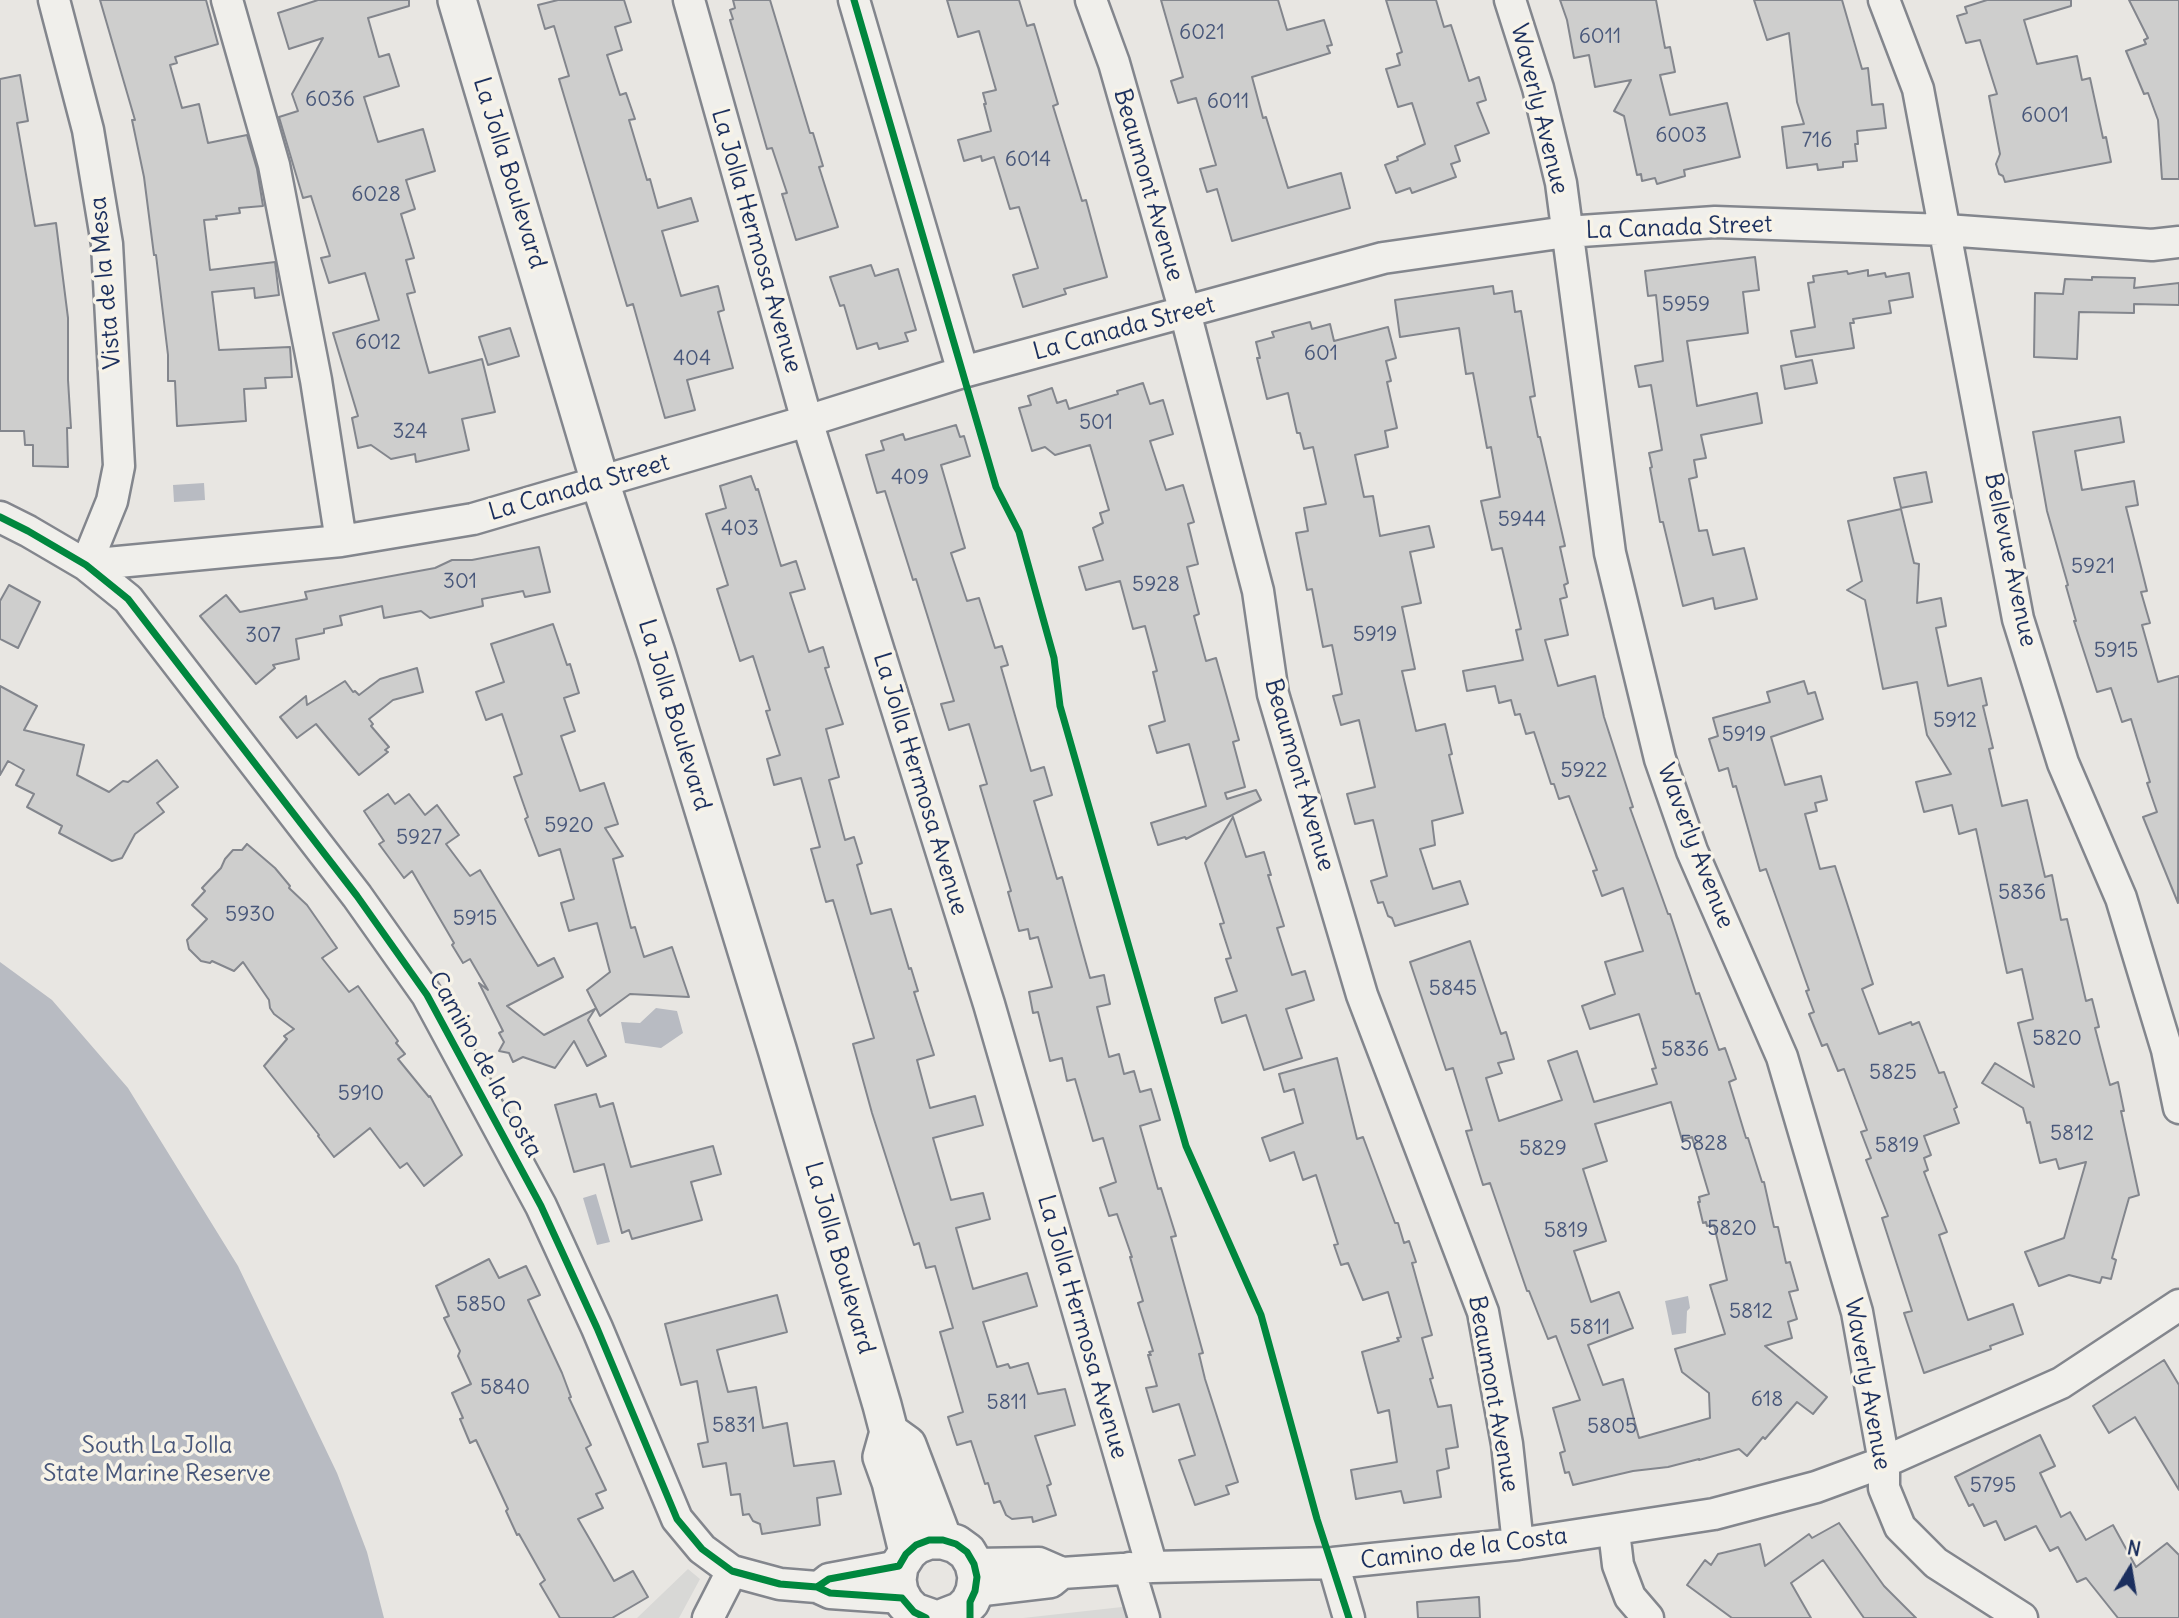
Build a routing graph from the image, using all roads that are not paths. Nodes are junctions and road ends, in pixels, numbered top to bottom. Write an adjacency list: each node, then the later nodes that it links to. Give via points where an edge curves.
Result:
1 (54, 0): 18 (street, Vista de la Mesa, via 88,130 107,244 119,466 112,501)
2 (227, 0): 17 (street, via 274,165 316,380)
3 (457, 0): 15 (main road, La Jolla Boulevard)
4 (689, 0): 14 (street, La Jolla Hermosa Avenue)
5 (854, 0): 13 (street)
6 (1091, 0): 12 (street, Beaumont Avenue, via 1114,63)
7 (1510, 0): 10 (street, Waverly Avenue, via 1545,115 1561,183)
8 (1884, 0): 9 (street, Bellevue Avenue, via 1918,89)
9 (1946, 230): 10 (street, La Canada Street, via 1716,222); 11 (street, La Canada Street, via 2152,245); 19 (street, Bellevue Avenue, via 2018,619 2063,763 2120,898 2167,1050)
10 (1566, 232): 12 (street, La Canada Street, via 1383,258); 22 (street, Waverly Avenue, via 1610,553 1660,759 1692,851 1782,1057 1857,1312)
11 (2179, 242)
12 (1185, 312): 13 (street, La Canada Street); 24 (street, Beaumont Avenue, via 1258,591 1273,694 1362,995 1483,1312 1507,1444)
13 (963, 372): 14 (street, La Canada Street)
14 (807, 421): 15 (street, La Canada Street); 26 (street, La Jolla Hermosa Avenue, via 989,1004)
15 (600, 482): 17 (street, La Canada Street, via 473,519); 21 (main road, La Jolla Boulevard, via 777,1049)
16 (0, 517): 18 (street, Camino de la Costa)
17 (341, 541): 18 (street, La Canada Street)
18 (86, 565): 27 (street, Camino de la Costa, via 128,599 428,995 541,1206 677,1519 702,1549)
19 (2179, 1108)
20 (2179, 1305): 22 (street, Camino de la Costa, via 2061,1383)
21 (889, 1432): 28 (main road, La Jolla Boulevard, via 882,1457); 28 (main road, La Jolla Boulevard, via 907,1446 943,1540 916,1545)
22 (1884, 1462): 23 (street, Camino de la Costa, via 1816,1487 1714,1514); 33 (street, Waverly Avenue, via 1884,1488 1900,1527 1936,1563)
23 (1614, 1531): 24 (street, Camino de la Costa); 32 (street, via 1618,1565 1630,1597)
24 (1518, 1544): 25 (street, Camino de la Costa)
25 (1333, 1563): 26 (street, Camino de la Costa); 31 (street)
26 (1140, 1568): 28 (street, Camino de la Costa, via 1062,1573 1051,1582); 30 (street, La Jolla Hermosa Avenue)
27 (732, 1570): 28 (street, Camino de la Costa, via 779,1584 817,1587 829,1579); 29 (street)
28 (939, 1597)
29 (708, 1618)
30 (1144, 1618)
31 (1349, 1618)
32 (1648, 1618)
33 (2022, 1618)

